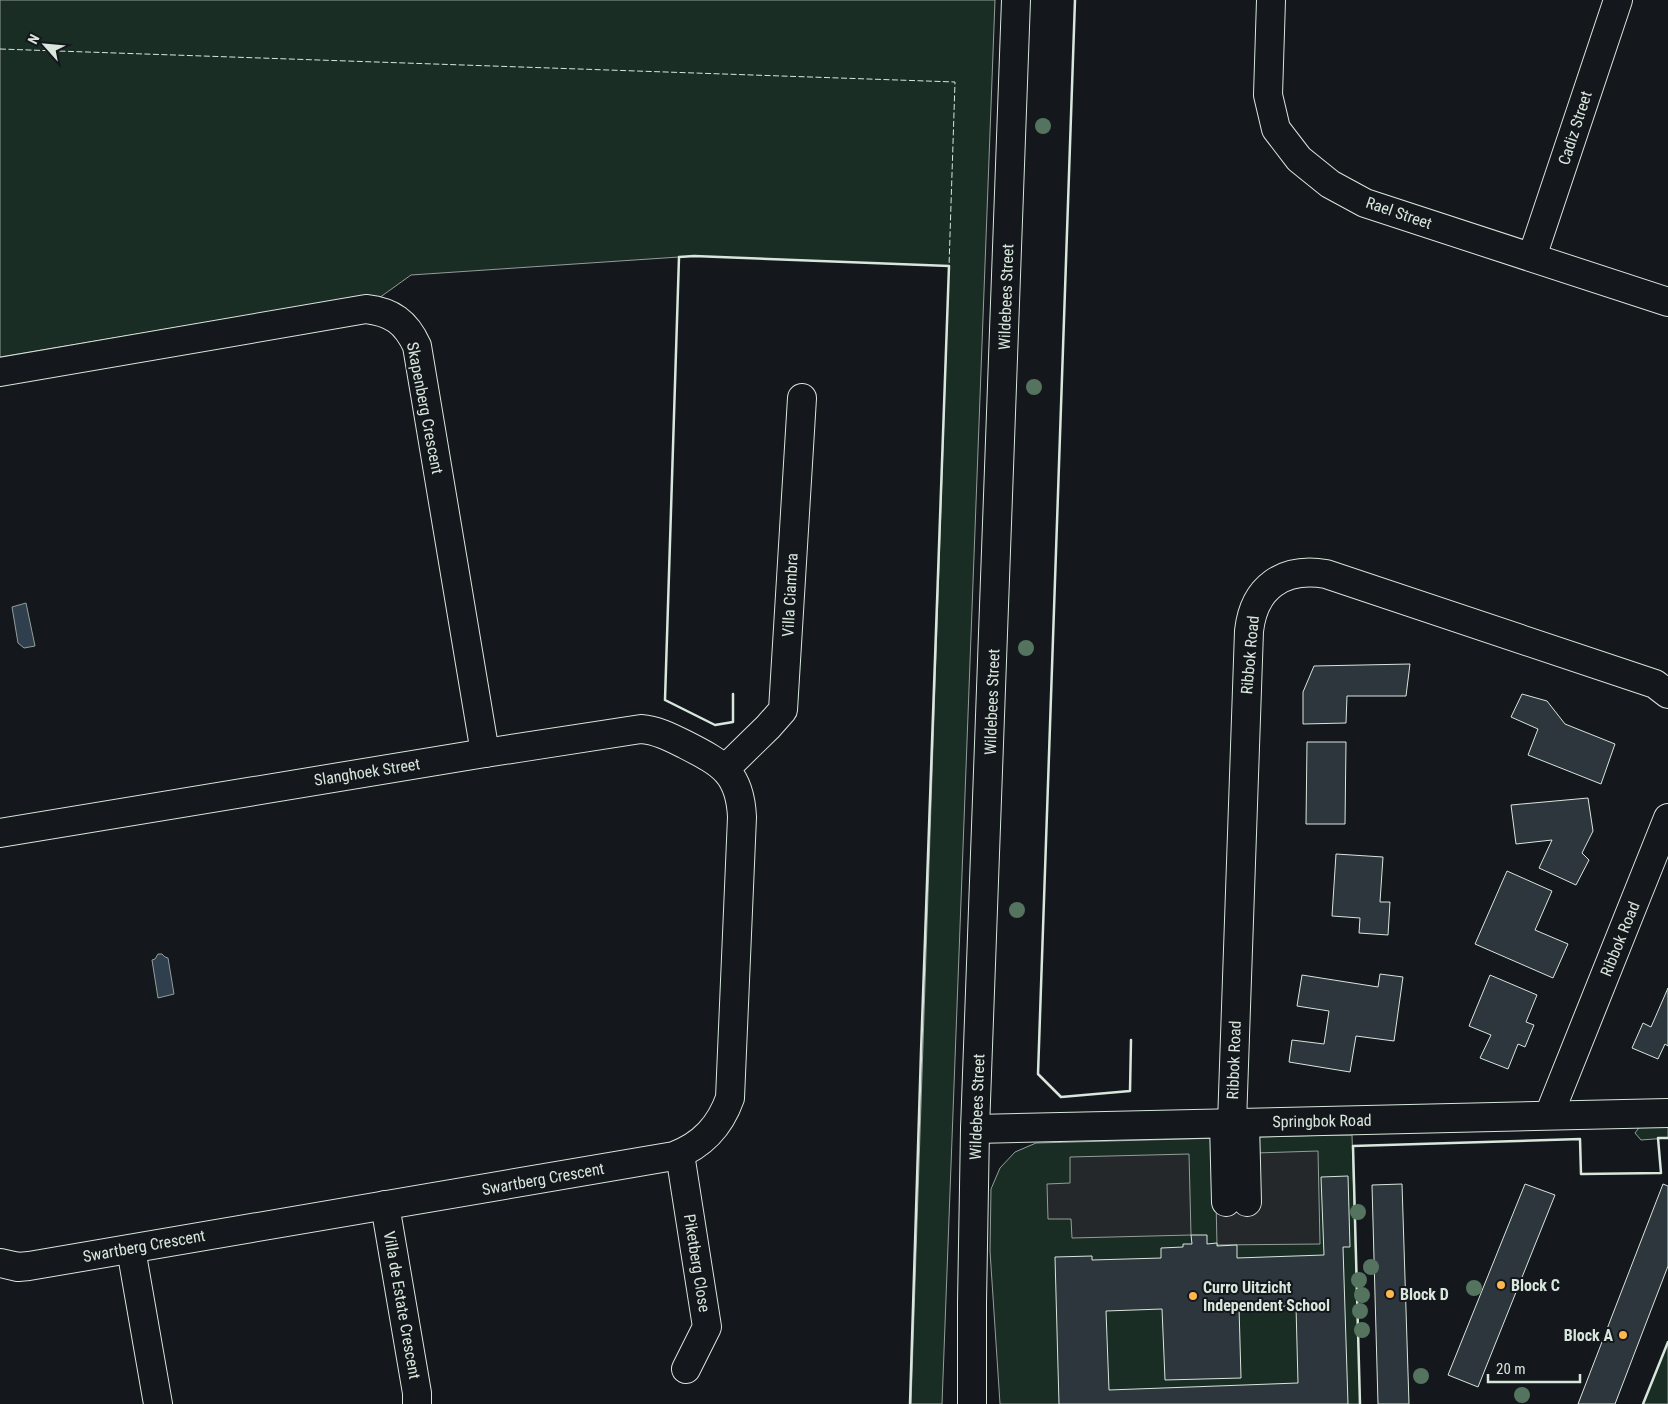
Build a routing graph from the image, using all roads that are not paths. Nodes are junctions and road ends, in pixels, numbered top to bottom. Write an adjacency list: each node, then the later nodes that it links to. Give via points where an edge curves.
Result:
1 (1016, 0): 16 (street, Wildebees Street)
2 (1271, 0): 4 (street, Rael Street, via 1268,95 1276,129 1299,159 1330,184 1365,203)
3 (1618, 0): 4 (street, Cadiz Street)
4 (1532, 257): 5 (street, Rael Street)
5 (1668, 302)
6 (0, 372): 9 (street, Skapenberg Crescent, via 366,309 392,316 403,324 417,346)
7 (802, 398): 10 (street, Villa Ciambra, via 783,710)
8 (1668, 694): 15 (street, Ribbok Road, via 1655,684 1326,574 1298,572 1273,584 1263,593 1250,618 1249,631)
9 (485, 753): 10 (street, Slanghoek Street, via 648,730 686,745); 12 (street, Slanghoek Street)
10 (725, 769): 17 (street, Swartberg Crescent, via 737,789 742,817 730,1098 710,1133)
11 (1668, 818): 14 (street, Ribbok Road)
12 (0, 833)
13 (1668, 1112): 14 (street, Springbok Road)
14 (1549, 1115): 15 (street, Springbok Road)
15 (1233, 1123): 16 (street, Springbok Road); 18 (street, Ribbok Road)
16 (976, 1129): 25 (street, Wildebees Street)
17 (680, 1154): 19 (street, Swartberg Crescent); 22 (street, Piketberg Close, via 707,1327)
18 (1236, 1202)
19 (385, 1205): 20 (street, Swartberg Crescent); 24 (street, Villa de Estate Crescent)
20 (131, 1248): 21 (street, Swartberg Crescent, via 18,1267); 23 (street)
21 (0, 1263)
22 (686, 1369)
23 (158, 1404)
24 (417, 1404)
25 (972, 1404)

